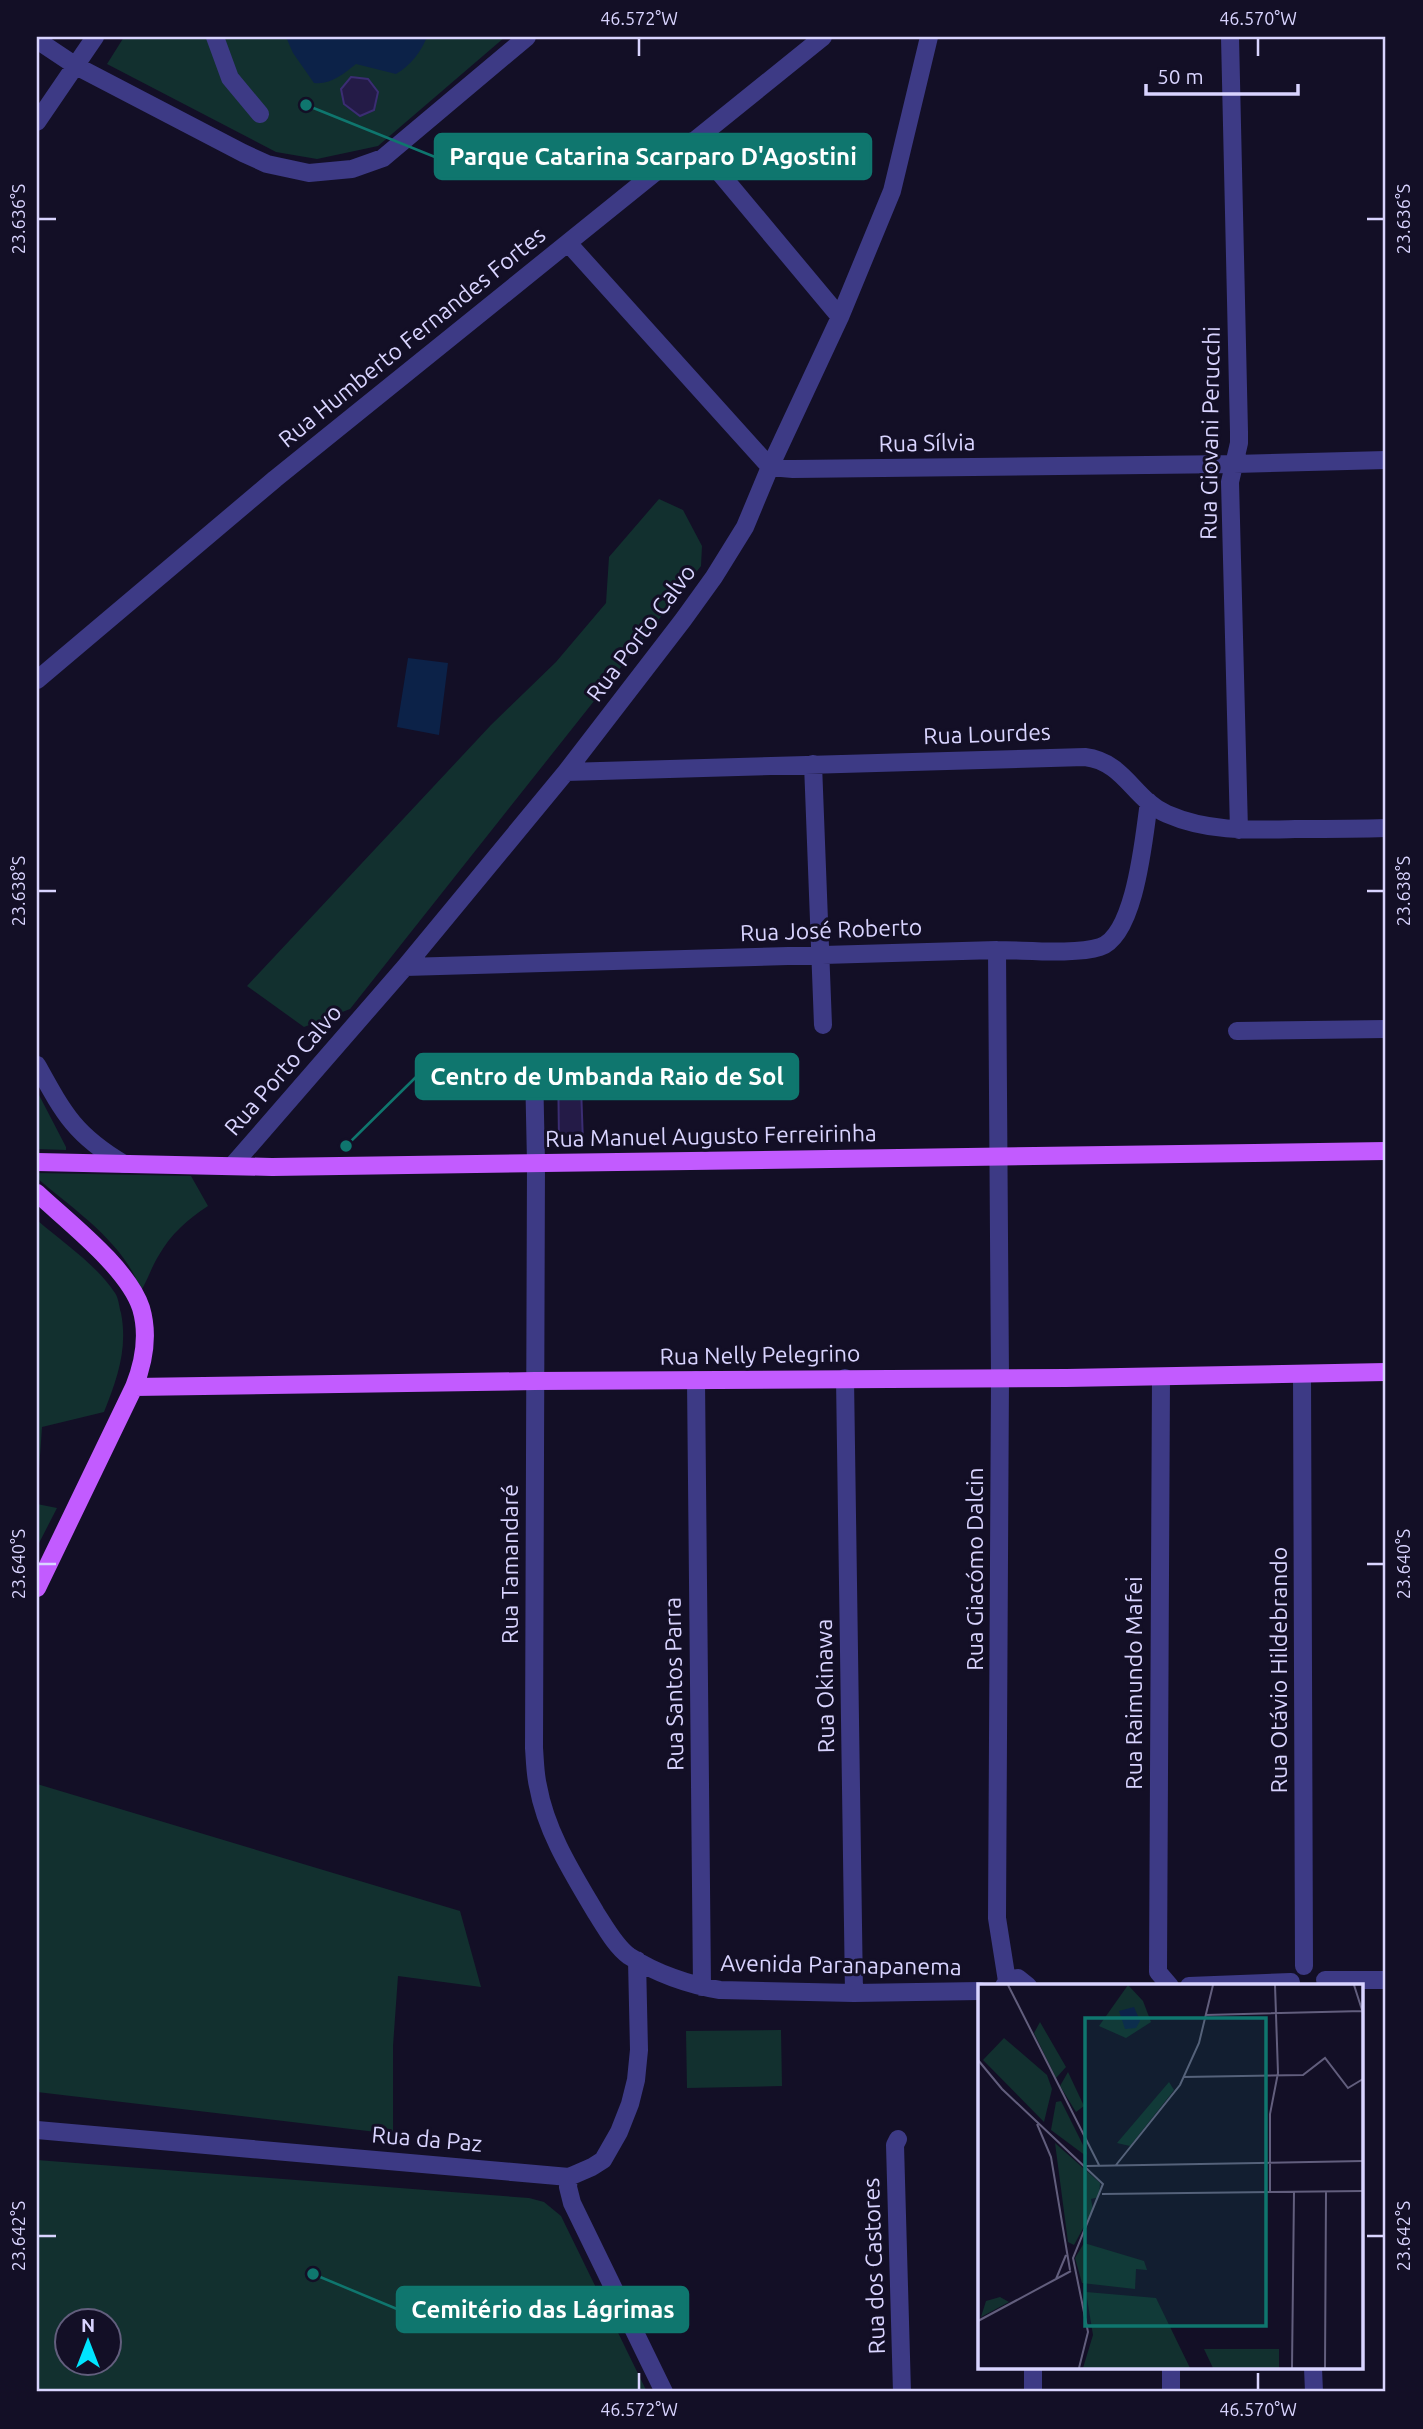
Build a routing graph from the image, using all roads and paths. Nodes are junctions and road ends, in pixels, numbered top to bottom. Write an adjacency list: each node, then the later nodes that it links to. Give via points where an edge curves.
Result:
1 (95, 37): 8 (street)
2 (215, 37): 9 (street, via 230,78)
3 (527, 37): 8 (street, via 383,158 352,169 309,173 267,164 243,153)
4 (823, 37): 11 (street, Rua Humberto Fernandes Fortes)
5 (929, 37): 13 (street, Rua Porto Calvo, via 892,191)
6 (1230, 37): 15 (street, Rua Giovani Perucchi, via 1239,432)
7 (37, 40): 8 (street)
8 (76, 66): 10 (street)
9 (260, 114)
10 (37, 122)
11 (693, 141): 12 (street, Rua Humberto Fernandes Fortes); 13 (street)
12 (568, 243): 16 (street); 17 (street, Rua Humberto Fernandes Fortes, via 275,479)
13 (840, 317): 16 (street, Rua Porto Calvo)
14 (1386, 460): 15 (street, Rua Sílvia)
15 (1234, 464): 16 (street, Rua Sílvia); 22 (street, Rua Giovani Perucchi, via 1230,482)
16 (770, 467): 19 (street, Rua Porto Calvo, via 745,527 714,577)
17 (37, 680)
18 (813, 764): 19 (street, Rua Lourdes); 20 (street, Rua Lourdes, via 1085,757 1108,762); 24 (street)
19 (566, 772): 25 (street, Rua Porto Calvo)
20 (1149, 802): 22 (street, Rua Lourdes, via 1200,825); 23 (street, Rua José Roberto, via 1130,904 1111,941 1077,950)
21 (1386, 828): 22 (street, Rua Lourdes)
22 (1239, 830)
23 (997, 950): 24 (street, Rua José Roberto); 32 (street, Rua Giacómo Dalcin)
24 (822, 955): 25 (street, Rua José Roberto); 26 (street)
25 (405, 967): 36 (street, Rua Porto Calvo)
26 (823, 1024)
27 (1386, 1028): 28 (street)
28 (1237, 1031)
29 (37, 1065): 35 (street, via 76,1129)
30 (534, 1068): 34 (street, Rua Tamandaré)
31 (1386, 1152): 32 (main road, Rua Manuel Augusto Ferreirinha)
32 (998, 1156): 34 (main road, Rua Manuel Augusto Ferreirinha); 42 (street, Rua Giacómo Dalcin)
33 (37, 1162): 35 (main road, Rua Manuel Augusto Ferreirinha)
34 (536, 1163): 36 (main road, Rua Manuel Augusto Ferreirinha); 44 (street, Rua Tamandaré)
35 (124, 1164): 36 (main road, Rua Manuel Augusto Ferreirinha)
36 (232, 1166)
37 (37, 1193): 45 (main road, via 113,1264 141,1307 145,1354)
38 (1386, 1371): 39 (main road, Rua Nelly Pelegrino)
39 (1302, 1374): 40 (main road, Rua Nelly Pelegrino); 48 (street, Rua Otávio Hildebrando)
40 (1161, 1377): 42 (main road, Rua Nelly Pelegrino); 53 (street, Rua Raimundo Mafei, via 1158,1972)
41 (845, 1378): 42 (main road, Rua Nelly Pelegrino); 43 (main road, Rua Nelly Pelegrino); 57 (street, Rua Okinawa)
42 (1000, 1378): 51 (street, Rua Giacómo Dalcin, via 997,1918)
43 (696, 1380): 44 (main road, Rua Nelly Pelegrino); 55 (street, Rua Santos Parra)
44 (535, 1381): 45 (main road, Rua Nelly Pelegrino); 47 (street, Rua Tamandaré, via 534,1748 538,1787 550,1827 575,1877 605,1927 627,1955)
45 (134, 1387): 46 (main road)
46 (37, 1588)
47 (637, 1960): 55 (street, Rua Tamandaré); 60 (street, via 639,2050 630,2104 603,2160)
48 (1304, 1966): 50 (street, via 1320,1970); 54 (street, via 1295,1972)
49 (1386, 1980): 50 (street)
50 (1324, 1983)
51 (1006, 1984): 52 (street, via 1018,1978)
52 (1026, 1984)
53 (1168, 1984)
54 (1292, 1984)
55 (702, 1987): 57 (street, Avenida Paranapanema)
56 (978, 1991): 57 (street, Avenida Paranapanema)
57 (854, 1993)
58 (37, 2130): 60 (street, Rua da Paz)
59 (898, 2139): 65 (street, Rua dos Castores)
60 (569, 2177): 64 (street, via 572,2203)
61 (1032, 2370): 66 (street)
62 (1171, 2370): 67 (street)
63 (1313, 2370): 68 (street)
64 (664, 2392)
65 (902, 2392)
66 (1033, 2392)
67 (1171, 2392)
68 (1314, 2392)

